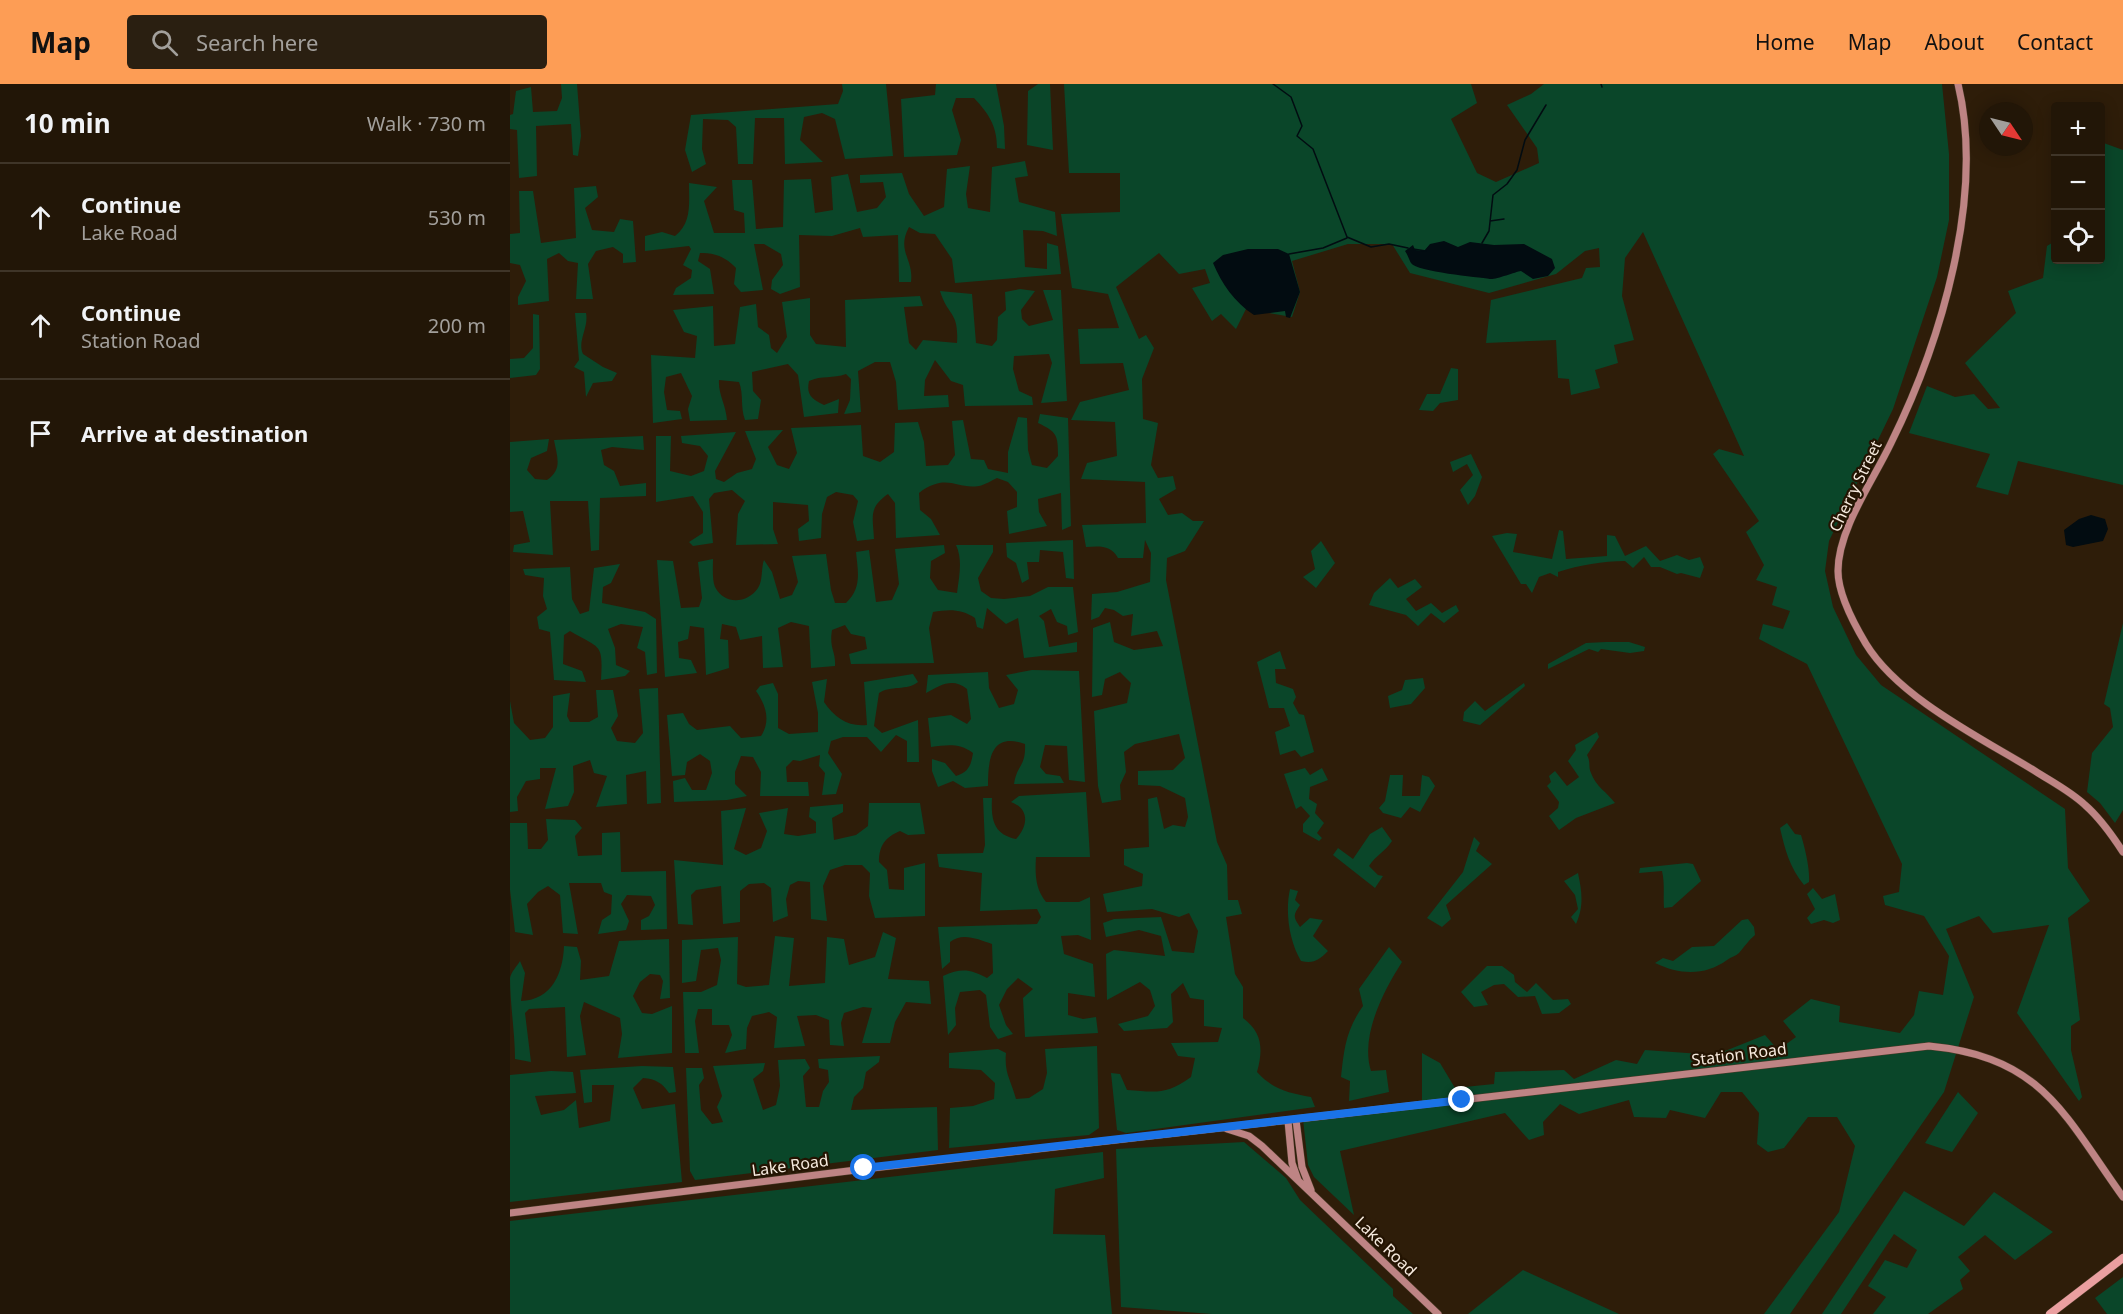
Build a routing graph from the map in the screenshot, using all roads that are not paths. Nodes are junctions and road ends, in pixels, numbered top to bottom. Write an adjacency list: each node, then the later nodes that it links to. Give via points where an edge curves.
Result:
1 (1958, 84): 2 (street, Cherry Street, via 1965,139 1958,248 1933,336 1903,419 1844,538 1838,571 1840,586 1864,642 1888,674 2076,797 2099,819)
2 (2123, 852)
3 (1296, 1120): 4 (street, Lake Road); 7 (street, Lake Road, via 1303,1173); 8 (street, Station Road, via 1939,1047 1989,1058 2028,1077 2049,1094)
4 (1288, 1121): 5 (street, Lake Road); 6 (street)
5 (1222, 1128): 6 (street, Lake Road, via 1255,1140); 9 (street, Lake Road)
6 (1298, 1182): 7 (street, Lake Road)
7 (1316, 1197): 11 (street, Lake Road)
8 (2123, 1197)
9 (510, 1213)
10 (2121, 1262): 12 (main road)
11 (1438, 1314)
12 (2050, 1314)

